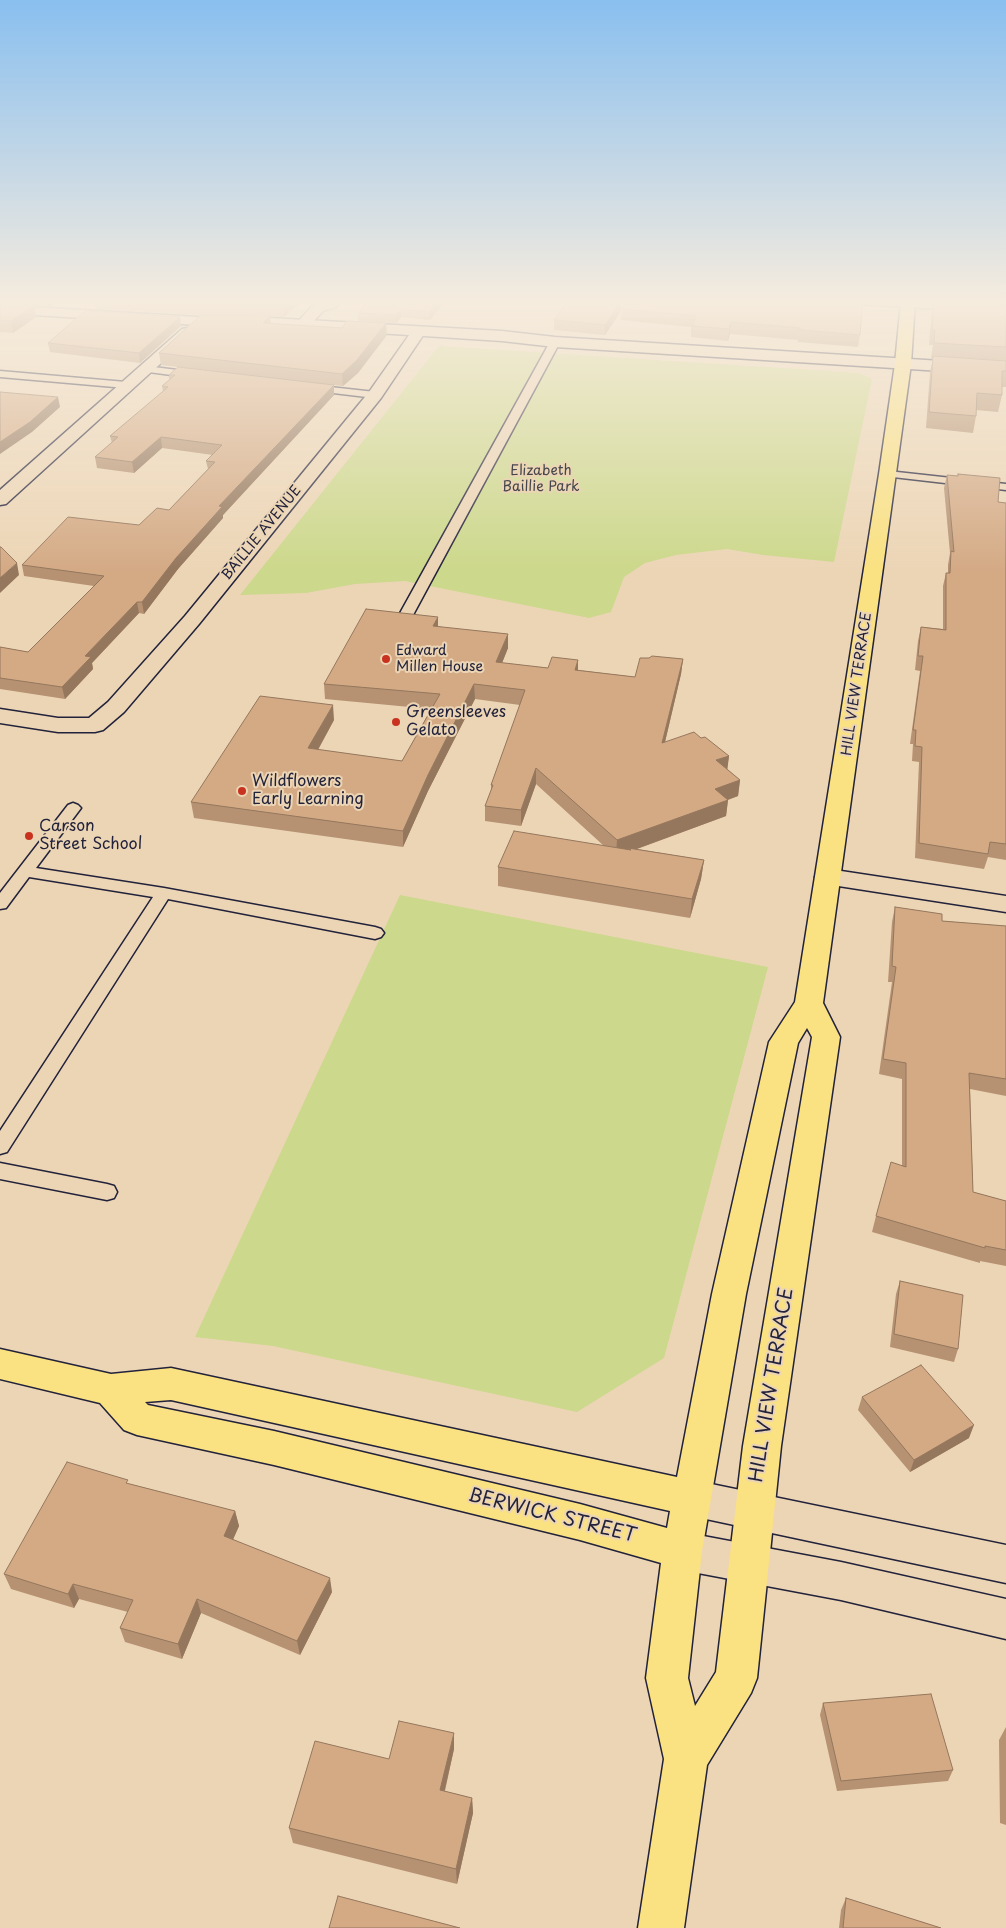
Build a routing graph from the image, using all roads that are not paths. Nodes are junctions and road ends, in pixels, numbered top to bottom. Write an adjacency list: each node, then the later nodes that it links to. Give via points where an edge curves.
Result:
1 (121, 391): 9 (street)
2 (341, 391): 6 (lane)
3 (378, 391): 6 (street, BAILLIE AVENUE)
4 (529, 391): 10 (lane)
5 (899, 391): 7 (main road, HILL VIEW TERRACE)
6 (375, 395): 11 (street, BAILLIE AVENUE, via 116,708 95,725 58,725)
7 (888, 474): 8 (lane); 14 (main road, HILL VIEW TERRACE)
8 (1006, 487)
9 (0, 500)
10 (406, 615)
11 (0, 716)
12 (73, 808): 13 (lane)
13 (25, 871): 15 (lane); 16 (lane)
14 (828, 877): 17 (street); 19 (main road, HILL VIEW TERRACE)
15 (164, 893): 18 (lane); 20 (lane)
16 (0, 904)
17 (1006, 904)
18 (375, 933)
19 (809, 1003): 25 (main road, HILL VIEW TERRACE, via 784,1042 729,1294); 26 (main road, HILL VIEW TERRACE, via 826,1037)
20 (0, 1147)
21 (0, 1172): 22 (lane)
22 (107, 1192)
23 (0, 1364): 24 (main road)
24 (111, 1390): 25 (main road, via 171,1384); 27 (main road, BERWICK STREET, via 137,1419 274,1448 571,1519)
25 (692, 1498): 26 (street); 27 (main road, HILL VIEW TERRACE)
26 (753, 1510): 28 (main road, HILL VIEW TERRACE); 29 (street)
27 (682, 1551): 28 (street, BERWICK STREET); 31 (main road, HILL VIEW TERRACE, via 668,1678)
28 (747, 1563): 30 (street, BERWICK STREET); 31 (main road, HILL VIEW TERRACE, via 736,1678)
29 (1006, 1564)
30 (1006, 1619)
31 (686, 1758): 32 (main road, HILL VIEW TERRACE)
32 (661, 1928)

